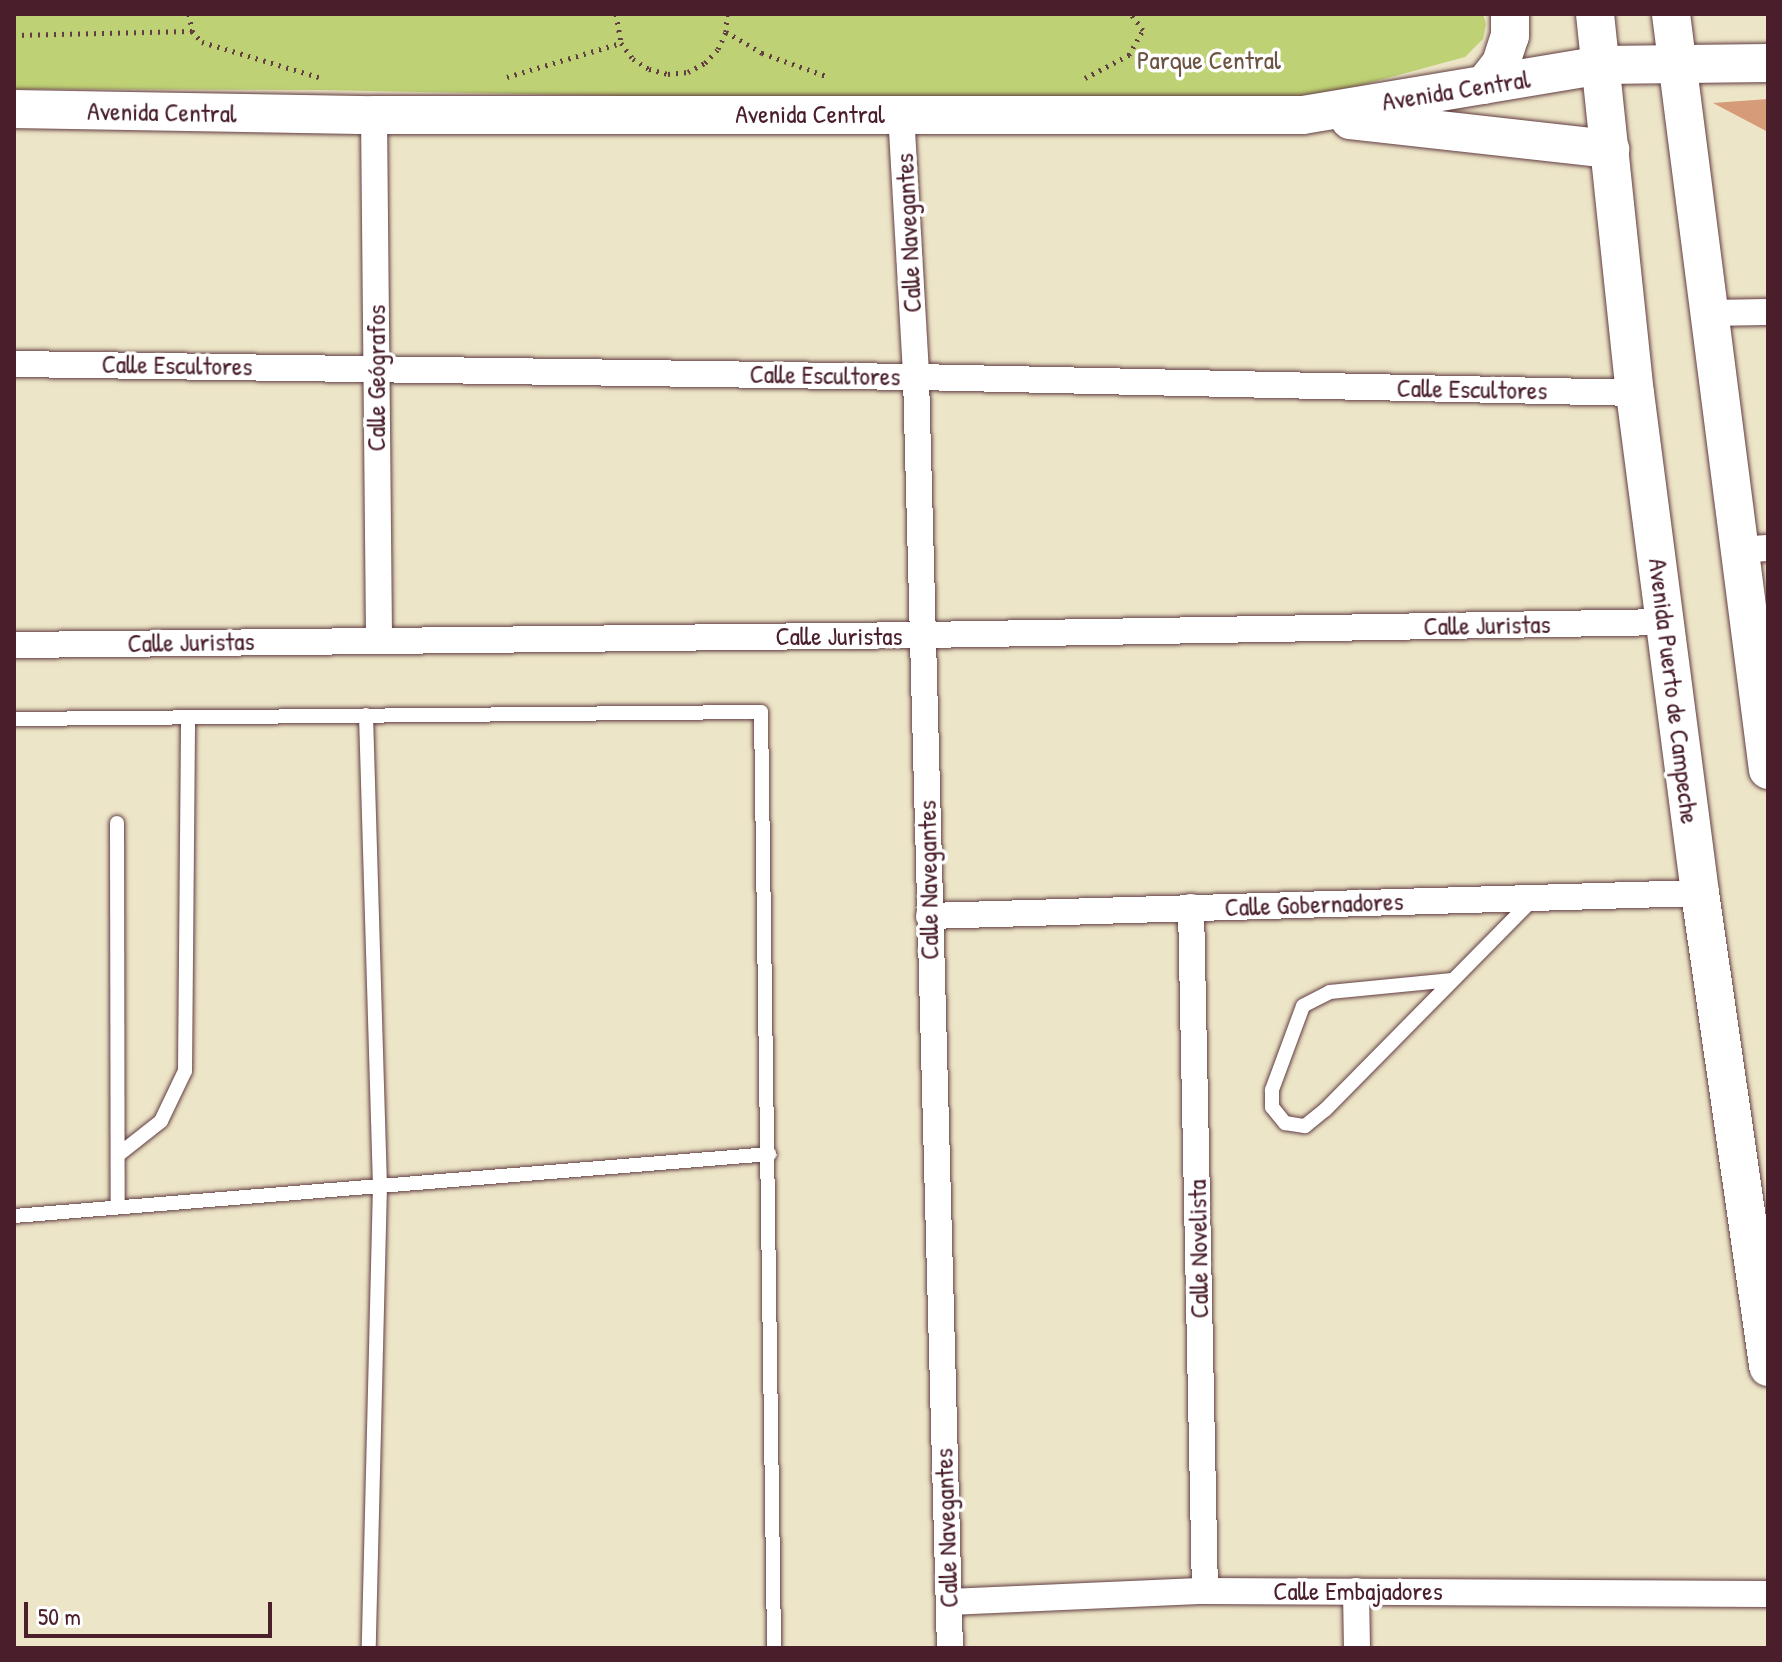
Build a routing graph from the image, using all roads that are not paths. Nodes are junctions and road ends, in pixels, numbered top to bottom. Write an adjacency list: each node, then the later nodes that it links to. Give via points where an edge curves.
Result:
1 (1510, 14): 7 (main road, via 1501,63)
2 (1595, 14): 6 (main road, Avenida Puerto de Campeche)
3 (1671, 14): 5 (main road)
4 (1768, 63): 5 (main road, Avenida Central)
5 (1676, 64): 6 (main road, Avenida Central); 14 (main road)
6 (1602, 65): 7 (main road, Avenida Central); 12 (main road, Avenida Puerto de Campeche)
7 (1484, 85): 11 (main road, Avenida Central)
8 (14, 109): 10 (main road, Avenida Central)
9 (901, 113): 10 (main road, Avenida Central); 11 (main road, Avenida Central); 17 (street, Calle Navegantes)
10 (374, 115): 16 (street, Calle Geógrafos)
11 (1303, 115): 12 (main road)
12 (1610, 149): 18 (main road, Avenida Puerto de Campeche)
13 (1768, 312): 14 (street)
14 (1708, 313): 19 (main road)
15 (14, 364): 16 (street, Calle Escultores)
16 (375, 367): 17 (street, Calle Escultores); 22 (street, Calle Geógrafos)
17 (916, 377): 18 (street, Calle Escultores); 21 (street, Calle Navegantes)
18 (1635, 393): 20 (main road, Avenida Puerto de Campeche)
19 (1753, 549): 27 (main road)
20 (1665, 622): 21 (street, Calle Juristas); 29 (main road, Avenida Puerto de Campeche)
21 (923, 635): 22 (street, Calle Juristas); 32 (street, Calle Navegantes)
22 (379, 640): 23 (street, Calle Juristas)
23 (14, 645)
24 (366, 715): 25 (lane); 34 (lane, via 761,712); 36 (lane)
25 (188, 717): 26 (lane); 35 (lane, via 185,1071 161,1121)
26 (14, 719)
27 (1768, 770)
28 (117, 823): 35 (lane)
29 (1700, 893): 30 (street, Calle Gobernadores); 39 (main road, Avenida Puerto de Campeche)
30 (1535, 897): 31 (street, Calle Gobernadores); 33 (lane)
31 (1191, 907): 32 (street, Calle Gobernadores); 42 (street, Calle Novelista)
32 (929, 916): 45 (street, Calle Navegantes)
33 (1452, 980): 33 (lane, via 1305,1126 1285,1123 1272,1107 1272,1090 1303,1006 1330,992)
34 (769, 1154): 36 (lane); 47 (lane)
35 (118, 1155): 37 (lane)
36 (380, 1185): 37 (lane); 46 (lane)
37 (118, 1207): 38 (lane)
38 (14, 1216)
39 (1760, 1259): 40 (main road, Avenida Puerto de Campeche)
40 (1763, 1298): 41 (main road, Avenida Puerto de Campeche)
41 (1768, 1367)
42 (1205, 1591): 43 (street, Calle Embajadores); 45 (street, Calle Embajadores)
43 (1356, 1591): 44 (street, Calle Embajadores); 49 (street)
44 (1768, 1594)
45 (949, 1602): 48 (street, Calle Navegantes)
46 (369, 1648)
47 (774, 1648)
48 (950, 1648)
49 (1357, 1648)

